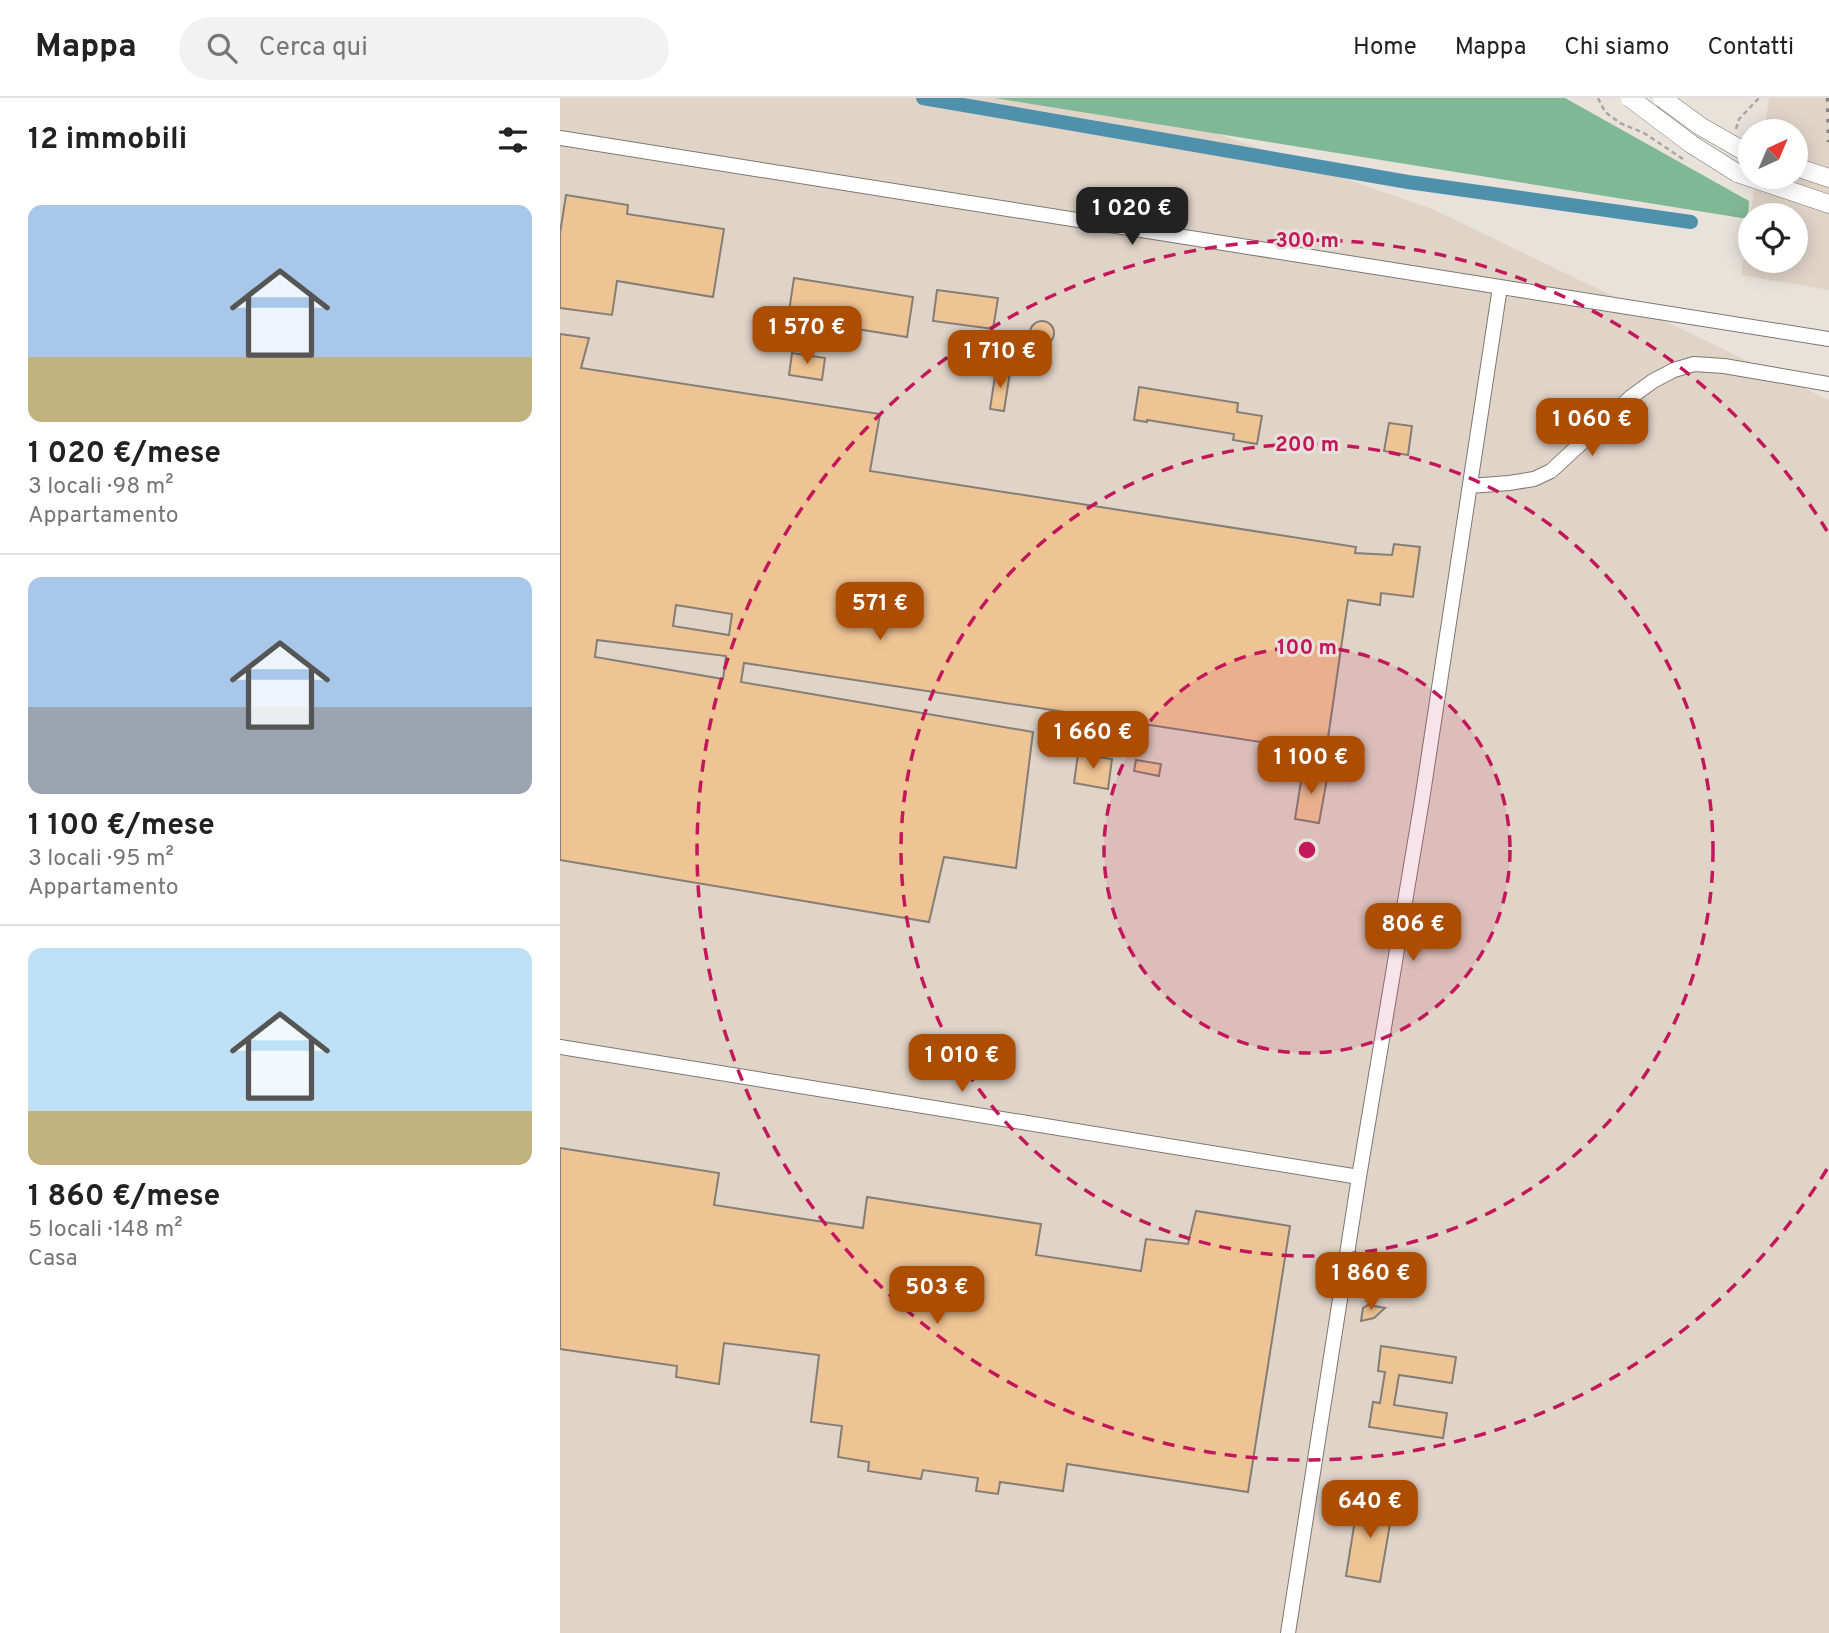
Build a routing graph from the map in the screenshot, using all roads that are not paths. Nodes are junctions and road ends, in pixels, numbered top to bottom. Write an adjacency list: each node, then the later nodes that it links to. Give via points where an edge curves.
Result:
1 (1630, 98): 7 (street, bridge, via 1737,173)
2 (1662, 98): 4 (street, bridge)
3 (560, 138): 8 (street)
4 (1738, 147)
5 (1808, 171): 6 (street)
6 (1829, 178)
7 (1829, 204)
8 (1500, 287): 9 (street); 11 (street)
9 (1829, 339)
10 (1829, 384): 11 (street, via 1694,364 1674,370 1630,397 1551,471 1534,479)
11 (1469, 486): 13 (street)
12 (560, 1047): 13 (street)
13 (1359, 1177): 14 (street)
14 (1288, 1633)

